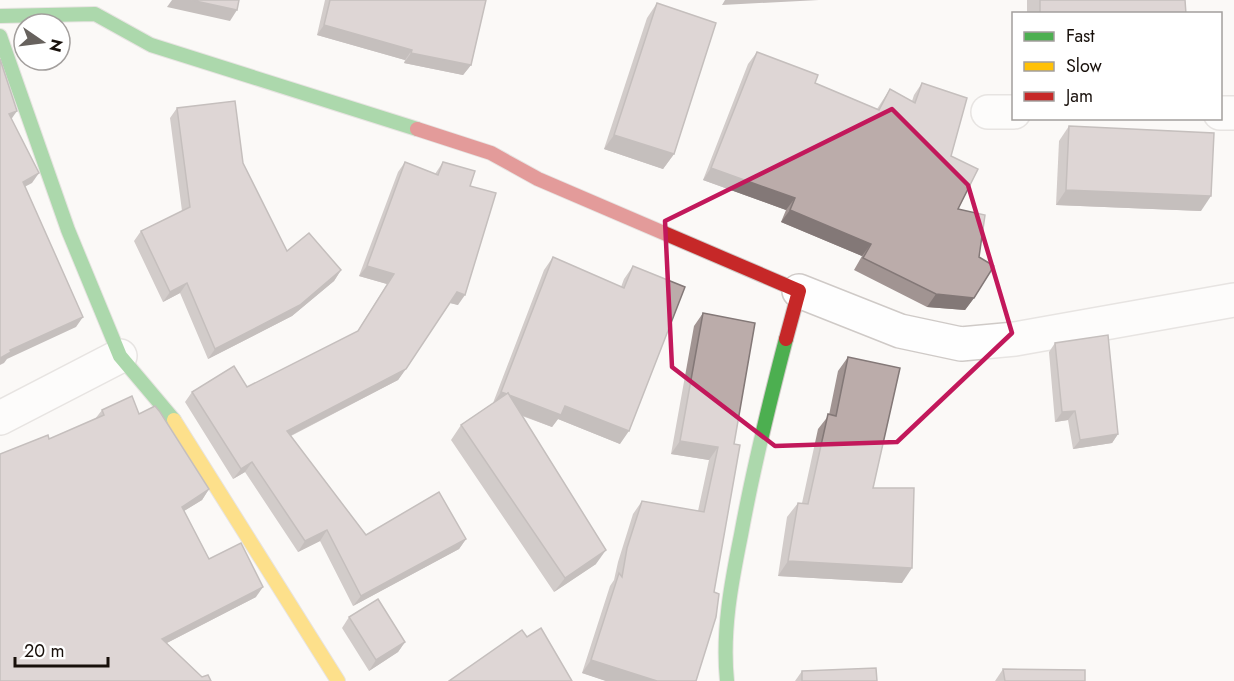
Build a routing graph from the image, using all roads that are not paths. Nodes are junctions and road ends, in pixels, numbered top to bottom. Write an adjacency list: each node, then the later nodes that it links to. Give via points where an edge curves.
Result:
1 (96, 7): 2 (street); 4 (street, via 151,45 491,153 538,179)
2 (0, 16)
3 (0, 36): 6 (street, via 68,230)
4 (799, 291): 5 (street, via 900,331 961,344 1015,339); 9 (street, via 750,477 732,585 724,659)
5 (1234, 300)
6 (120, 356): 7 (street); 8 (street, via 168,411)
7 (0, 418)
8 (338, 681)
9 (727, 681)

